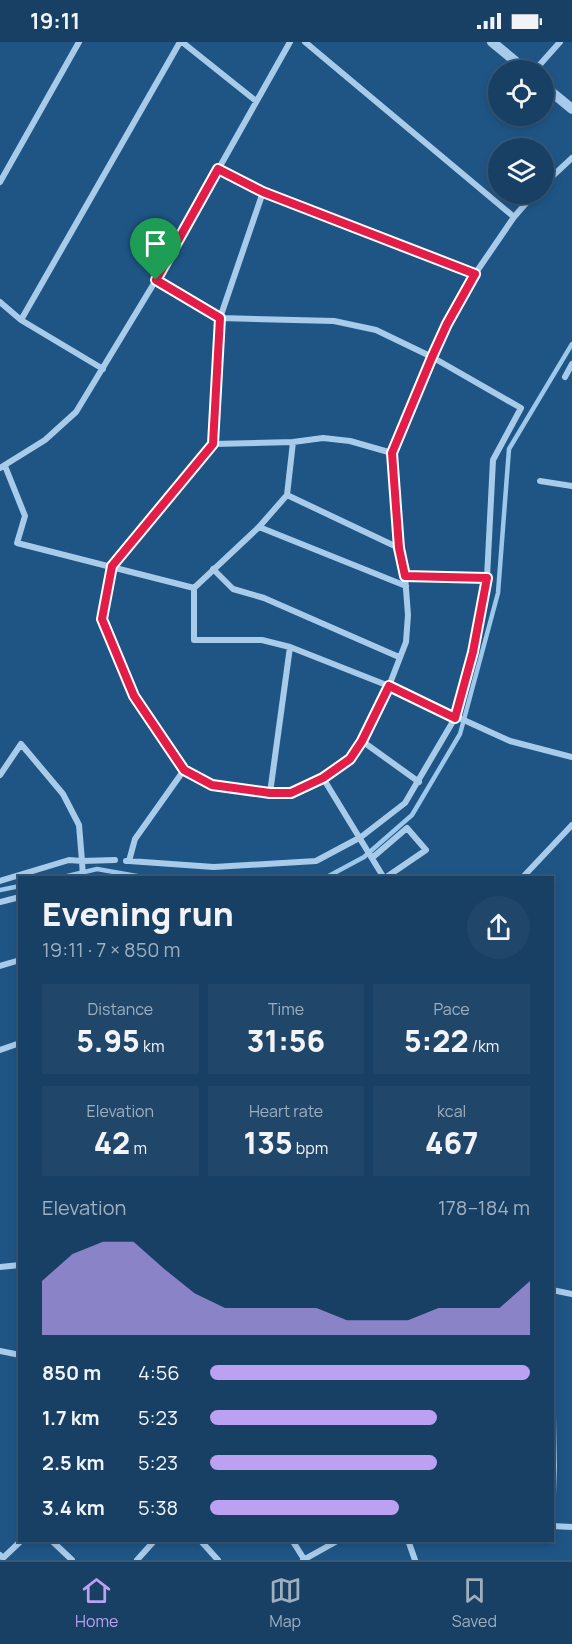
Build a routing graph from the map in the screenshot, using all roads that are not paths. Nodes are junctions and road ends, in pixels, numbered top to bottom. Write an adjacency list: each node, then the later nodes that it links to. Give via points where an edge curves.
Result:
1 (79, 42): 15 (street)
2 (181, 42): 10 (street); 23 (street)
3 (290, 42): 10 (street)
4 (304, 42): 18 (street)
5 (492, 42): 7 (street)
6 (560, 42): 8 (street)
7 (514, 60)
8 (544, 60)
9 (554, 94): 11 (street)
10 (256, 101): 13 (street)
11 (572, 109)
12 (572, 158): 14 (street)
13 (218, 169): 16 (street); 20 (street)
14 (554, 175)
15 (0, 182)
16 (263, 192): 19 (street); 22 (street)
17 (525, 204): 18 (street)
18 (514, 217): 19 (street)
19 (475, 274): 24 (street)
20 (156, 280): 22 (street); 26 (street)
21 (0, 302): 23 (street)
22 (220, 318): 24 (street, via 334,321 376,330); 29 (street)
23 (21, 320): 26 (street)
24 (432, 357): 30 (street); 40 (street, via 521,408 493,460)
25 (572, 364): 27 (street)
26 (103, 369): 31 (street, via 76,412 45,440)
27 (565, 376)
28 (293, 442): 29 (street); 30 (street, via 323,438); 34 (street)
29 (213, 444): 37 (street)
30 (392, 453): 36 (street)
31 (2, 467): 37 (street, via 25,516 17,543)
32 (540, 481): 33 (street)
33 (572, 486)
34 (287, 495): 35 (street); 36 (street)
35 (259, 527): 38 (street); 41 (street)
36 (399, 548): 39 (street)
37 (112, 566): 42 (street); 49 (street, via 102,619 134,696)
38 (213, 569): 42 (street); 44 (street, via 233,588)
39 (405, 576): 40 (street); 41 (street)
40 (487, 578): 46 (street)
41 (406, 586): 44 (street, via 408,615)
42 (194, 588): 43 (street, via 194,640 262,640)
43 (290, 647): 45 (street); 53 (street)
44 (399, 657): 45 (street)
45 (389, 686): 46 (street); 47 (street)
46 (458, 719): 48 (street, via 510,741); 52 (street)
47 (362, 741): 51 (street, via 350,759); 52 (street)
48 (572, 757)
49 (184, 770): 53 (street, via 212,785); 55 (street, via 135,839 127,861 214,867 316,861)
50 (0, 775): 58 (street, via 21,744 63,794 79,825)
51 (323, 778): 53 (street, via 291,793); 55 (street)
52 (419, 782): 55 (street, via 405,803)
53 (270, 793)
54 (572, 825): 62 (street)
55 (361, 837): 56 (street)
56 (370, 854): 60 (street); 61 (street, via 407,828 426,850)
57 (115, 860): 58 (street)
58 (82, 864): 59 (street); 63 (street, via 69,860)
59 (83, 876)
60 (384, 876)
61 (388, 876)
62 (524, 876)
63 (0, 880)
64 (18, 898): 65 (street)
65 (0, 902)
66 (18, 961): 67 (street)
67 (0, 966)
68 (18, 1043): 69 (street)
69 (0, 1050)
70 (18, 1265): 71 (street)
71 (0, 1267)
72 (554, 1290): 73 (street)
73 (572, 1294)
74 (0, 1352): 75 (street)
75 (18, 1355)
76 (554, 1526): 77 (street)
77 (572, 1527)
78 (20, 1542): 85 (street, via 3,1558)
79 (53, 1542): 86 (street)
80 (153, 1542): 87 (street)
81 (202, 1542): 88 (street)
82 (293, 1542): 89 (street)
83 (335, 1542): 89 (street)
84 (409, 1542): 90 (street)
85 (0, 1555)
86 (72, 1560)
87 (137, 1560)
88 (218, 1560)
89 (303, 1560)
90 (415, 1560)

